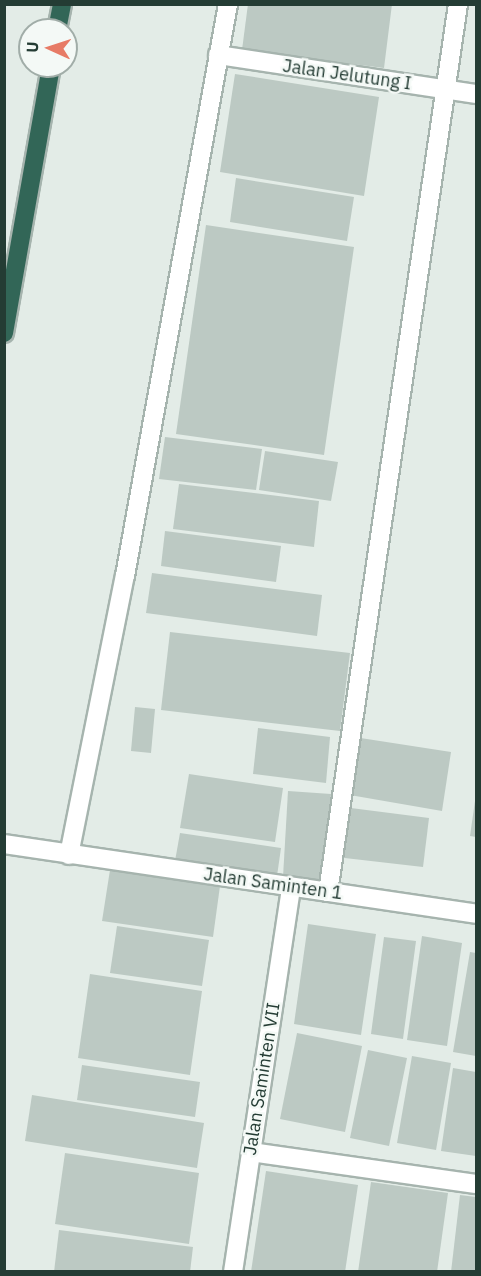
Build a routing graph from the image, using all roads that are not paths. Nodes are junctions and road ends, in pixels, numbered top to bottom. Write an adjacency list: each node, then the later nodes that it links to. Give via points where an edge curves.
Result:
1 (228, 4): 3 (street)
2 (458, 4): 5 (street)
3 (218, 55): 5 (street, Jalan Jelutung I); 9 (street, via 125,576)
4 (49, 78): 7 (highway)
5 (446, 89): 6 (street, Jalan Jelutung I); 11 (street)
6 (477, 94)
7 (4, 333)
8 (4, 844): 9 (street, Jalan Saminten 1)
9 (69, 855): 10 (street, Jalan Saminten 1)
10 (291, 887): 11 (street, Jalan Saminten 1); 13 (street, Jalan Saminten VII)
11 (328, 892): 12 (street, Jalan Saminten 1)
12 (477, 914)
13 (251, 1152): 14 (street); 15 (street, Jalan Saminten VII)
14 (477, 1184)
15 (233, 1272)

